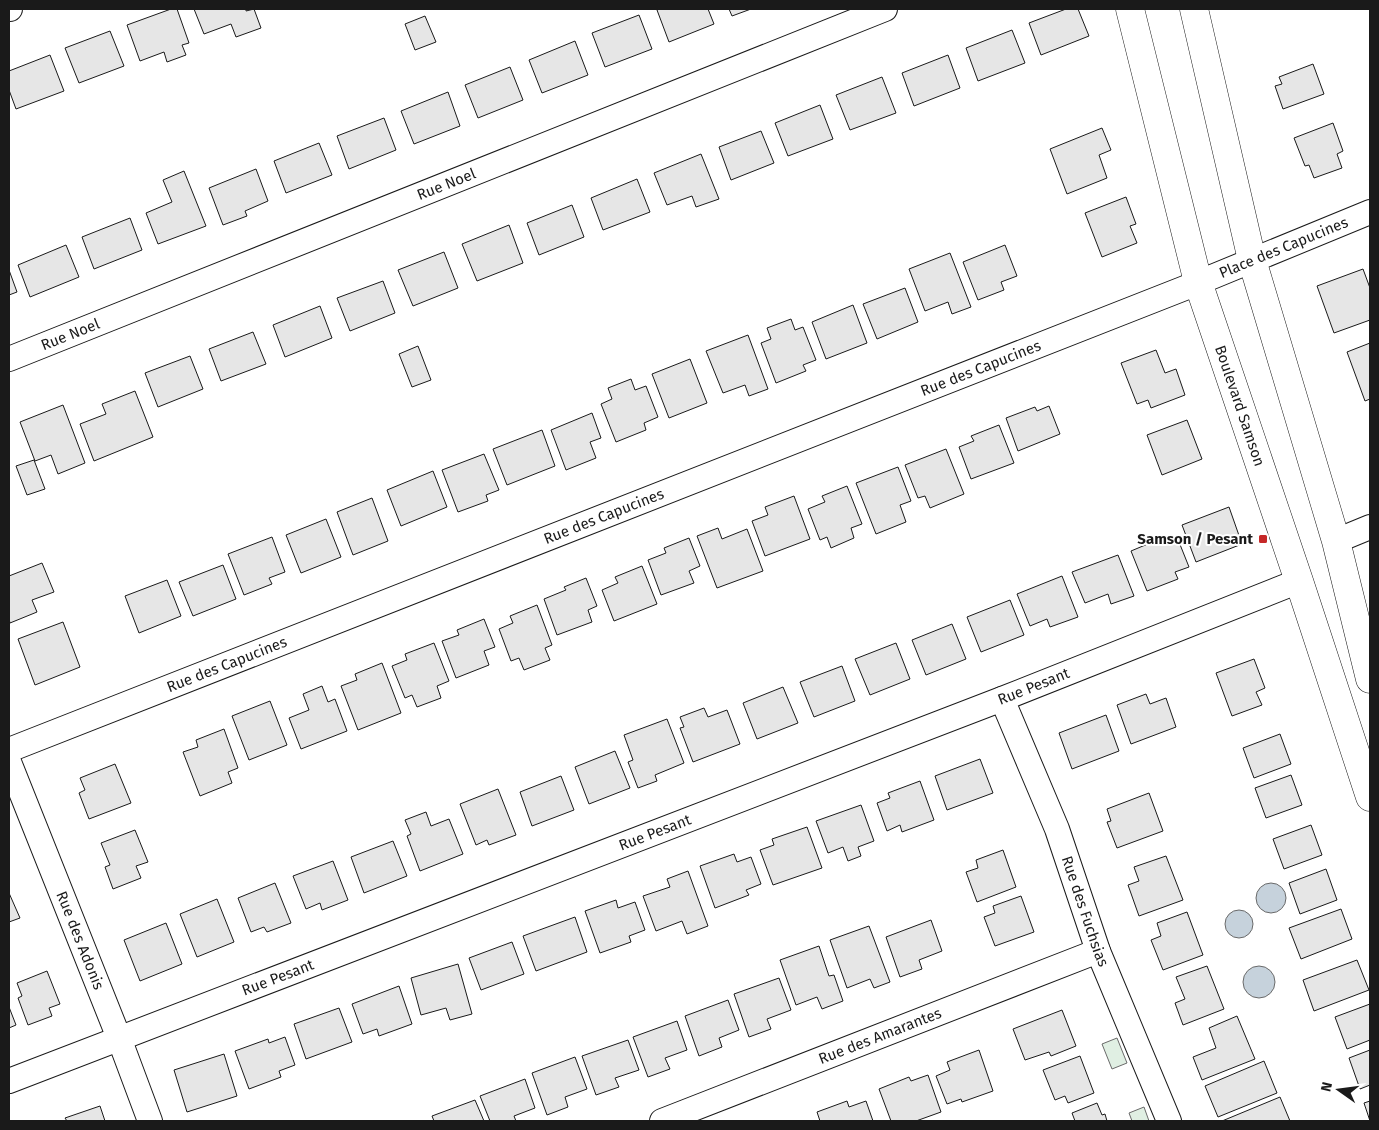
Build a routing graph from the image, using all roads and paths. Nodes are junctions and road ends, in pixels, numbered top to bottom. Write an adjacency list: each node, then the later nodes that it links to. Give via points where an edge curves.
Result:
1 (885, 9): 4 (street, Rue Noel)
2 (1130, 9): 7 (street, Boulevard Samson)
3 (1194, 9): 6 (street)
4 (843, 16): 8 (street, Rue Noel)
5 (1370, 212): 6 (street, Place des Capucines)
6 (1252, 260): 7 (street, Place des Capucines); 10 (street)
7 (1198, 282): 11 (street, Boulevard Samson); 14 (street, Rue des Capucines)
8 (9, 359)
9 (1370, 527): 10 (street)
10 (1336, 540): 12 (street)
11 (1299, 580): 13 (street, Rue Pesant); 16 (street, Boulevard Samson)
12 (1370, 679)
13 (1002, 700): 17 (street, Rue des Fuchsias, via 1057,829); 18 (street, Rue Pesant)
14 (9, 750)
15 (9, 762): 18 (street, Rue des Adonis)
16 (1370, 797)
17 (1098, 951): 21 (street, Rue des Amarantes); 22 (street, Rue des Fuchsias)
18 (118, 1038): 19 (street, Rue Pesant); 20 (street, Rue des Adonis)
19 (9, 1081)
20 (150, 1121)
21 (662, 1121)
22 (1169, 1121)

